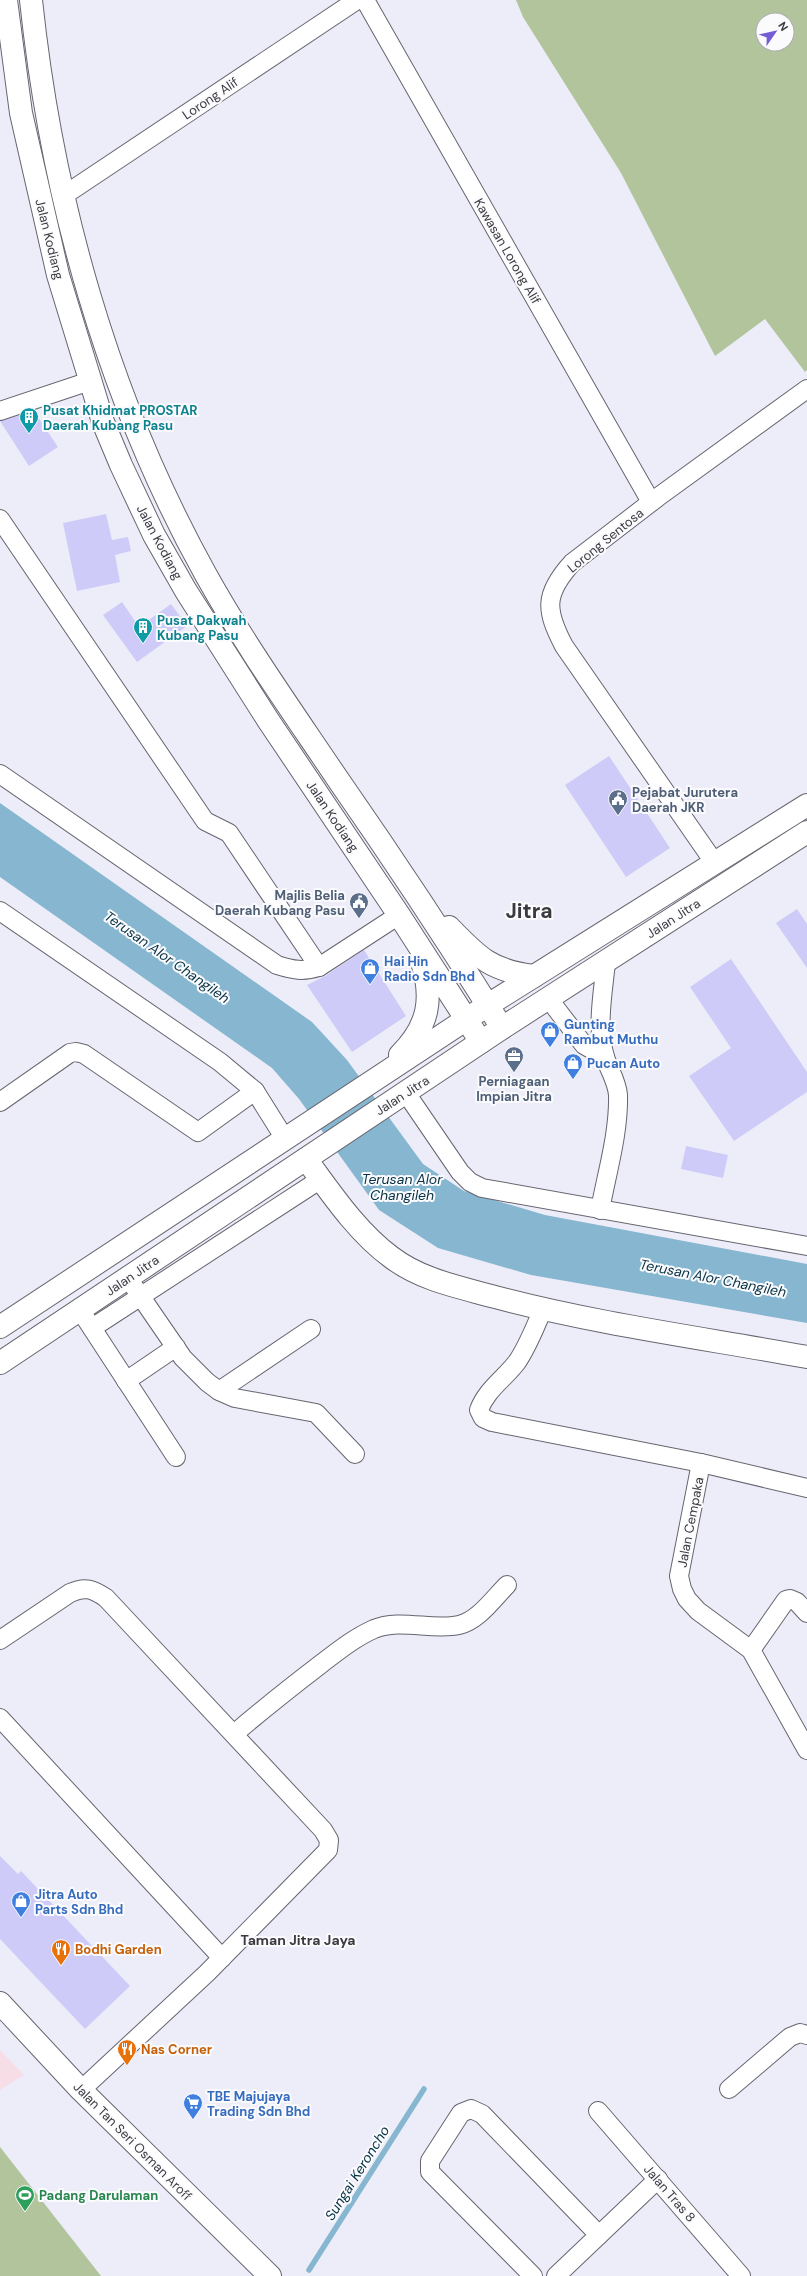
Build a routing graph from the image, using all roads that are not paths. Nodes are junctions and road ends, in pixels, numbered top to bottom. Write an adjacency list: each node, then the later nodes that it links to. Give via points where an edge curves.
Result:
1 (6, 0): 6 (main road, Jalan Kodiang, via 21,113 58,275)
2 (31, 0): 5 (main road, Jalan Kodiang, via 44,105)
3 (357, 0): 5 (street, Lorong Alif)
4 (365, 0): 9 (street, Kawasan Lorong Alif)
5 (63, 196): 15 (main road, Jalan Kodiang, via 94,308 128,406 180,526 245,640)
6 (90, 381): 8 (street); 17 (main road, Jalan Kodiang, via 103,422 154,535 268,720)
7 (807, 389): 9 (street, Lorong Sentosa)
8 (0, 411)
9 (651, 502): 14 (street, Lorong Sentosa, via 572,563 555,587 549,601 554,626 564,646)
10 (0, 519): 20 (street, via 201,816 217,829 229,833)
11 (0, 774): 20 (street, via 277,965 295,971)
12 (807, 804): 14 (main road, Jalan Jitra)
13 (807, 832): 19 (main road, Jalan Jitra)
14 (714, 862): 21 (main road, Jalan Jitra)
15 (415, 891): 21 (main road, via 457,936 489,965 517,974); 23 (main road, Jalan Kodiang)
16 (0, 911): 29 (street, via 220,1062)
17 (399, 915): 18 (main road, Jalan Kodiang); 20 (street)
18 (411, 933): 24 (main road, Jalan Kodiang); 28 (main road, via 427,984 428,1009 420,1030 407,1049)
19 (606, 962): 22 (main road, Jalan Jitra); 27 (street, via 601,1028)
20 (319, 967)
21 (534, 976): 23 (main road, Jalan Jitra)
22 (548, 998): 25 (main road, Jalan Jitra); 27 (street, via 584,1045)
23 (488, 1005): 24 (main road, Jalan Jitra); 25 (main road, Jalan Kodiang)
24 (467, 1020): 26 (main road, Jalan Kodiang); 28 (main road, Jalan Jitra)
25 (502, 1028): 26 (main road, Jalan Jitra)
26 (481, 1042): 30 (main road, Jalan Jitra)
27 (605, 1057): 35 (street, via 614,1075 618,1093 618,1118)
28 (375, 1080): 32 (main road, Jalan Jitra)
29 (254, 1091): 31 (street, via 198,1132 84,1054 76,1052 70,1053); 32 (street)
30 (406, 1093): 33 (main road, Jalan Jitra); 35 (street, via 460,1172 470,1182 482,1188)
31 (0, 1102)
32 (291, 1135): 41 (main road, Jalan Jitra)
33 (309, 1157): 34 (main road); 37 (main road, Jalan Jitra)
34 (320, 1179): 38 (street); 39 (main road, via 367,1237 391,1258 416,1273 438,1282)
35 (600, 1210): 36 (street)
36 (807, 1246)
37 (128, 1278): 38 (street); 40 (main road, Jalan Jitra)
38 (141, 1298): 42 (street); 44 (street)
39 (543, 1309): 45 (main road); 51 (street, via 527,1347 482,1401 479,1410 483,1418 492,1422)
40 (80, 1310): 42 (street); 46 (main road, Jalan Jitra)
41 (0, 1327)
42 (92, 1328): 47 (street)
43 (311, 1329): 48 (street)
44 (176, 1347): 47 (street); 48 (street, via 190,1366)
45 (807, 1357)
46 (0, 1363)
47 (126, 1381): 50 (street)
48 (219, 1392): 49 (street, via 235,1398 316,1413)
49 (355, 1454)
50 (176, 1457)
51 (701, 1462): 52 (street); 56 (street, Jalan Cempaka, via 680,1576 682,1590 698,1611)
52 (807, 1488)
53 (507, 1585): 58 (street, via 477,1616 459,1625 439,1627 417,1624 377,1628 357,1638 280,1695)
54 (807, 1613): 56 (street, via 797,1602 786,1600)
55 (0, 1640): 58 (street, via 70,1593 81,1588 93,1590 106,1598)
56 (751, 1650): 59 (street, Jalan Cempaka)
57 (0, 1718): 60 (street)
58 (234, 1734): 60 (street, via 323,1830 329,1840 328,1850)
59 (807, 1750)
60 (222, 1958): 64 (street)
61 (0, 2002): 64 (main road, Jalan Tan Seri Osman Aroff)
62 (807, 2034): 63 (street, via 800,2033 790,2037)
63 (729, 2089)
64 (81, 2090): 68 (main road, Jalan Tan Seri Osman Aroff)
65 (598, 2111): 66 (street, Jalan Tras 8)
66 (658, 2179): 67 (street); 71 (street, Jalan Tras 8)
67 (599, 2235): 69 (street, via 482,2114 471,2109 461,2113 430,2161 430,2172); 70 (street)
68 (263, 2274)
69 (533, 2276)
70 (556, 2276)
71 (741, 2276)

